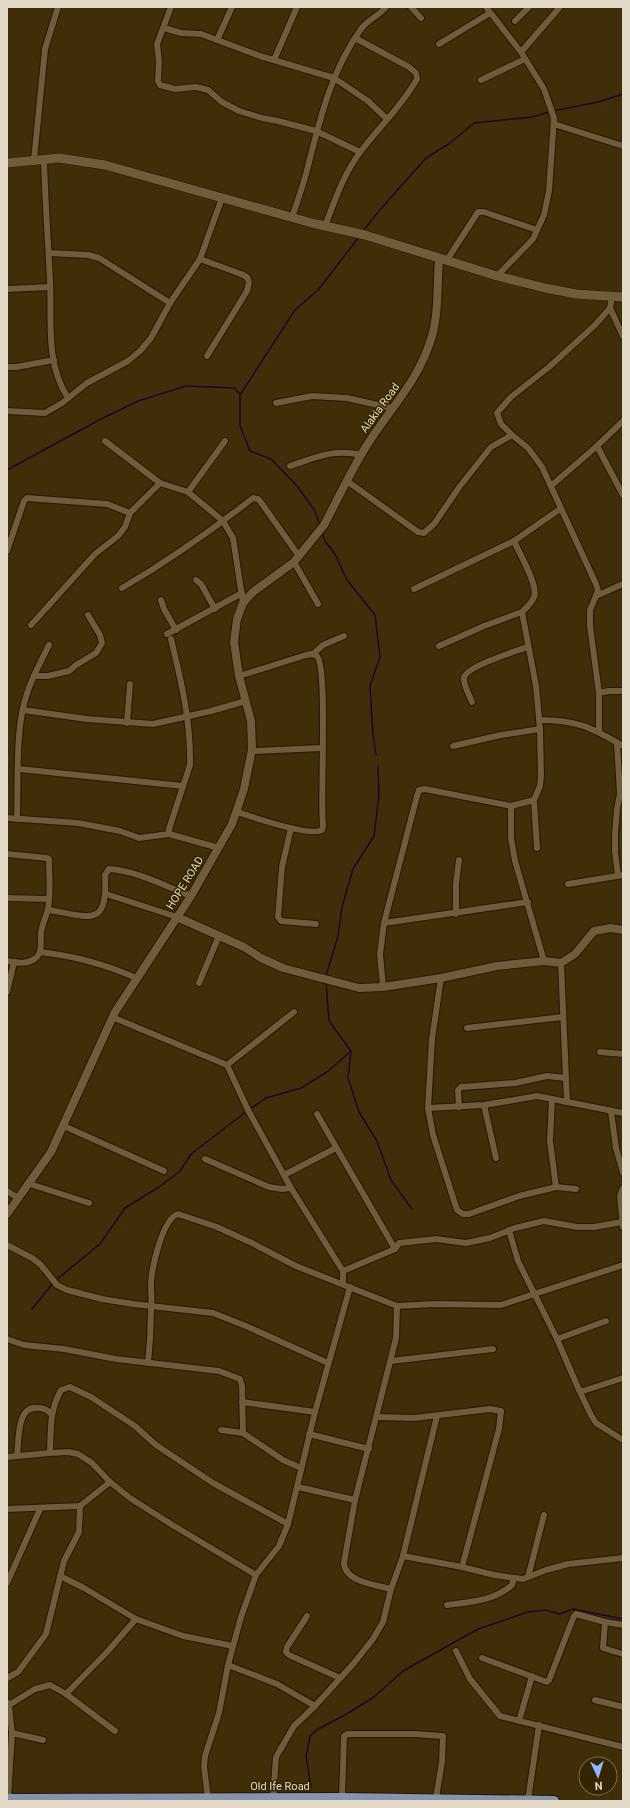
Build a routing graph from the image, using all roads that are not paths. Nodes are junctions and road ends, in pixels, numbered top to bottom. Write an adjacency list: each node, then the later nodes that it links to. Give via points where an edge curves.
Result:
1 (58, 7): 27 (street, via 45,49)
2 (171, 7): 13 (street)
3 (232, 7): 15 (street)
4 (297, 7): 19 (street)
5 (386, 7): 14 (street, via 362,27)
6 (410, 7): 11 (street)
7 (486, 7): 10 (street)
8 (529, 7): 12 (street)
9 (560, 7): 17 (street)
10 (490, 13): 16 (street); 17 (street)
11 (421, 18)
12 (515, 21)
13 (164, 28): 15 (street, via 196,33); 24 (street, via 157,44 160,85 175,90 196,87 208,90 222,102 239,110)
14 (355, 38): 20 (street); 23 (street, via 416,73 414,85)
15 (217, 40): 19 (street)
16 (439, 44)
17 (521, 52): 18 (street)
18 (525, 59): 21 (street); 22 (street, via 544,89)
19 (274, 60): 20 (street)
20 (334, 78): 23 (street, via 368,100); 24 (street)
21 (481, 80)
22 (554, 118): 25 (street); 32 (street, via 549,191 544,215)
23 (387, 119): 26 (street)
24 (316, 131): 26 (street); 30 (street, via 306,175)
25 (623, 146)
26 (360, 152): 31 (street, via 340,188)
27 (39, 159): 28 (main road); 29 (main road, via 59,158 105,165); 33 (street)
28 (7, 163)
29 (222, 198): 30 (main road); 34 (street)
30 (292, 217): 31 (main road)
31 (325, 226): 35 (main road, via 362,234)
32 (537, 230): 35 (street, via 478,212); 36 (street, via 528,245)
33 (49, 253): 37 (street); 41 (street, via 99,258)
34 (200, 258): 41 (street); 44 (street, via 241,274 247,277 249,282 247,291)
35 (443, 259): 36 (main road); 49 (street, Alakia Road, via 432,337 416,376 402,398)
36 (497, 276): 39 (main road, via 564,292)
37 (50, 287): 38 (street); 45 (street, via 51,347)
38 (7, 289)
39 (612, 297): 40 (main road); 42 (street)
40 (623, 297)
41 (170, 303): 47 (street, via 151,338 140,350 128,361 87,383)
42 (610, 308): 43 (street); 52 (street, via 549,367 499,409 498,417 501,424)
43 (623, 336)
44 (208, 356)
45 (54, 360): 46 (street); 47 (street, via 60,386)
46 (7, 367)
47 (68, 398): 50 (street, via 44,413)
48 (276, 404): 49 (street, via 312,396 340,398)
49 (391, 408): 56 (street, Alakia Road)
50 (7, 412)
51 (623, 421): 55 (street)
52 (512, 435): 58 (street, via 491,448 434,524 424,533 418,532); 60 (street, via 528,448)
53 (105, 441): 59 (street)
54 (225, 441): 61 (street)
55 (597, 446): 60 (street); 62 (street)
56 (361, 455): 57 (street, via 338,452); 58 (street, Alakia Road)
57 (290, 466)
58 (347, 481): 68 (street, Alakia Road, via 324,525)
59 (160, 483): 61 (street); 64 (street)
60 (552, 485): 63 (street)
61 (188, 492): 65 (street)
62 (623, 495)
63 (560, 509): 66 (street); 74 (street, via 589,566 598,591)
64 (130, 514): 67 (street, via 107,504 27,498); 81 (street, via 118,536 95,554)
65 (223, 521): 68 (street, via 253,498 258,499); 71 (street, via 166,562); 73 (street, via 233,538)
66 (514, 541): 72 (street); 79 (street, via 535,593)
67 (7, 551)
68 (296, 559): 76 (street, HOPE ROAD, via 263,583); 77 (street)
69 (196, 580): 78 (street)
70 (623, 584): 74 (street)
71 (122, 588)
72 (414, 589)
73 (242, 593): 76 (street); 78 (street)
74 (596, 596): 92 (street, via 590,610 590,626)
75 (162, 600): 82 (street)
76 (244, 603): 89 (street, HOPE ROAD, via 236,624 234,642)
77 (318, 604)
78 (215, 609): 82 (street)
79 (522, 612): 85 (street); 86 (street)
80 (88, 615): 88 (street, via 102,643 96,653 69,671)
81 (31, 625)
82 (176, 630): 96 (street, via 169,636)
83 (344, 636): 87 (street, via 323,645)
84 (49, 645): 88 (street)
85 (439, 646)
86 (528, 647): 94 (street, via 468,672 464,680); 97 (street, via 536,686)
87 (313, 654): 89 (street); 103 (street, via 318,657 322,674)
88 (34, 676): 95 (street)
89 (239, 676): 93 (street, HOPE ROAD)
90 (130, 684): 98 (street)
91 (623, 690): 92 (street)
92 (599, 693): 100 (street)
93 (246, 701): 96 (street); 104 (street, HOPE ROAD, via 252,728)
94 (472, 702)
95 (22, 710): 98 (street); 105 (street)
96 (188, 716): 98 (street, via 153,724); 106 (street, via 190,765)
97 (539, 720): 99 (street); 100 (street, via 574,723)
98 (127, 723)
99 (540, 729): 102 (street); 107 (street, via 541,775 540,786)
100 (599, 731): 101 (street)
101 (620, 745): 118 (street, via 620,794 615,852)
102 (453, 746)
103 (322, 748): 104 (street); 112 (street, via 322,830 314,832)
104 (252, 751): 109 (street, HOPE ROAD)
105 (19, 769): 106 (street); 111 (street)
106 (183, 786): 113 (street)
107 (534, 800): 108 (street); 115 (street)
108 (511, 806): 124 (street, via 511,838 515,861); 129 (street, via 425,789 419,790)
109 (237, 812): 112 (street); 114 (street, HOPE ROAD)
110 (7, 818): 111 (street)
111 (17, 819): 113 (street, via 78,823 120,831 139,838)
112 (291, 828): 128 (street, via 282,867 278,917 281,921)
113 (169, 834): 114 (street)
114 (219, 848): 121 (street, HOPE ROAD)
115 (536, 848)
116 (7, 854): 123 (street, via 49,859)
117 (459, 860): 126 (street)
118 (621, 875): 119 (street)
119 (568, 884)
120 (106, 894): 121 (street, via 105,875 109,870 120,870); 125 (street, via 96,916); 127 (street)
121 (191, 896): 127 (street, HOPE ROAD)
122 (7, 898): 123 (street)
123 (49, 899): 125 (street)
124 (528, 902): 126 (street); 134 (street)
125 (48, 910): 132 (street, via 41,932)
126 (456, 914): 129 (street)
127 (177, 917): 131 (street); 136 (street, HOPE ROAD)
128 (316, 924)
129 (384, 924): 139 (street, via 380,954)
130 (623, 930): 135 (street, via 611,928 594,931 575,954)
131 (219, 936): 138 (street); 139 (street, via 272,964 294,972 350,987)
132 (40, 952): 133 (street, via 28,962); 136 (street, via 66,955 96,963)
133 (10, 961): 140 (street)
134 (544, 961): 135 (street); 137 (street, via 482,969)
135 (561, 963): 143 (street)
136 (136, 978): 142 (street, HOPE ROAD)
137 (441, 978): 139 (street); 153 (street, via 432,1039)
138 (199, 983)
139 (382, 987)
140 (7, 992)
141 (294, 1012): 147 (street)
142 (112, 1017): 147 (street); 157 (street, HOPE ROAD)
143 (563, 1017): 144 (street); 148 (street)
144 (467, 1028)
145 (600, 1052): 146 (street)
146 (623, 1054)
147 (227, 1065): 163 (street, via 248,1110)
148 (566, 1078): 150 (street); 152 (street, via 547,1076 462,1087 458,1090)
149 (552, 1099): 150 (street); 151 (street, via 531,1097); 165 (street, via 550,1141)
150 (567, 1102): 154 (street)
151 (484, 1105): 152 (street); 159 (street)
152 (459, 1107): 153 (street)
153 (428, 1108): 165 (street, via 433,1135 457,1210 463,1214)
154 (611, 1112): 155 (street); 162 (street, via 616,1148)
155 (623, 1113)
156 (317, 1114): 158 (street)
157 (64, 1126): 161 (street); 164 (street, HOPE ROAD)
158 (336, 1148): 163 (street); 176 (street)
159 (496, 1158)
160 (205, 1159): 166 (street, via 269,1187)
161 (164, 1171)
162 (623, 1173)
163 (284, 1175): 166 (street)
164 (30, 1184): 170 (street, HOPE ROAD); 171 (street)
165 (556, 1187): 168 (street)
166 (291, 1188): 178 (street)
167 (623, 1188): 173 (street, via 620,1196)
168 (576, 1189)
169 (7, 1191): 170 (street)
170 (18, 1198): 172 (street, HOPE ROAD)
171 (89, 1203)
172 (7, 1214)
173 (622, 1225): 174 (street, via 577,1227 544,1221)
174 (510, 1230): 176 (street, via 490,1238 466,1243 436,1239 399,1243); 181 (street, via 518,1261)
175 (7, 1245): 182 (street, via 40,1264 57,1285 67,1290 102,1299)
176 (395, 1249): 178 (street)
177 (623, 1265): 181 (street)
178 (344, 1271): 179 (street)
179 (343, 1284): 180 (street); 182 (street, via 296,1266 231,1233 178,1214 174,1215 161,1240 154,1262)
180 (350, 1287): 183 (street); 190 (street)
181 (533, 1294): 183 (street, via 494,1306); 186 (street)
182 (151, 1306): 189 (street); 190 (street, via 213,1313)
183 (397, 1306): 188 (street, via 396,1338)
184 (606, 1322): 186 (street)
185 (7, 1339): 189 (street, via 24,1345)
186 (557, 1339): 192 (street)
187 (493, 1349): 188 (street)
188 (391, 1361): 197 (street)
189 (148, 1363): 193 (street, via 218,1371 233,1376 240,1379)
190 (328, 1364): 194 (street)
191 (623, 1378): 192 (street, via 583,1391)
192 (578, 1390): 201 (street, via 596,1423)
193 (242, 1402): 194 (street); 199 (street)
194 (315, 1412): 200 (street)
195 (51, 1414): 203 (street); 204 (street, via 46,1409 36,1407 24,1412); 214 (street, via 61,1390 70,1387 75,1389 135,1426 156,1445 213,1483)
196 (437, 1416): 197 (street, via 404,1419); 215 (street); 217 (street, via 490,1409 502,1413)
197 (377, 1417): 202 (street)
198 (221, 1430): 199 (street)
199 (243, 1433): 206 (street, via 283,1460)
200 (309, 1434): 202 (street); 206 (street)
201 (623, 1440)
202 (369, 1449): 209 (street)
203 (50, 1452): 204 (street); 207 (street, via 78,1454)
204 (17, 1456): 205 (street)
205 (7, 1457)
206 (301, 1468): 208 (street)
207 (110, 1482): 210 (street); 218 (street, via 130,1498)
208 (298, 1487): 209 (street); 214 (street)
209 (355, 1500): 223 (street, via 344,1568 352,1577)
210 (80, 1506): 212 (street); 219 (street, via 79,1532 64,1561)
211 (7, 1509): 212 (street)
212 (40, 1509): 222 (street)
213 (544, 1515): 220 (street)
214 (288, 1524): 218 (street, via 279,1546)
215 (403, 1556): 217 (street); 223 (street)
216 (623, 1558): 220 (street, via 568,1564)
217 (462, 1567): 221 (street)
218 (256, 1575): 229 (street)
219 (60, 1576): 226 (street); 235 (street, via 51,1616 42,1641 18,1672)
220 (528, 1577): 221 (street)
221 (514, 1578): 224 (street, via 512,1585 500,1595 479,1601)
222 (7, 1583)
223 (391, 1589): 236 (street, via 378,1632)
224 (447, 1605)
225 (308, 1616): 236 (street, via 286,1652)
226 (136, 1619): 229 (street, via 183,1636); 237 (street)
227 (605, 1622): 228 (street); 231 (street, via 603,1648); 234 (street, via 580,1614 574,1616 549,1680)
228 (623, 1625)
229 (233, 1646): 233 (street)
230 (456, 1651): 242 (street, via 470,1679 500,1716)
231 (623, 1654)
232 (482, 1658): 234 (street)
233 (228, 1665): 240 (street, via 277,1684); 248 (street, via 219,1713 205,1756)
234 (532, 1676): 242 (street)
235 (7, 1678)
236 (340, 1678): 240 (street)
237 (66, 1694): 239 (street, via 54,1686 46,1685); 244 (street)
238 (595, 1700): 241 (street)
239 (8, 1703): 245 (street)
240 (315, 1706): 249 (street, via 294,1726 276,1757)
241 (623, 1707)
242 (519, 1721): 243 (street)
243 (539, 1726): 247 (street); 255 (street)
244 (115, 1731)
245 (12, 1733): 246 (street); 252 (street)
246 (43, 1740)
247 (623, 1747)
248 (208, 1798): 252 (main road, Old Ife Road); 253 (main road, Old Ife Road)
249 (273, 1798): 250 (main road, Old Ife Road); 253 (main road, Old Ife Road)
250 (342, 1798): 251 (main road, Old Ife Road); 251 (street, via 344,1736 414,1734 443,1736)
251 (436, 1798): 254 (main road, Old Ife Road)
252 (7, 1799)
253 (230, 1800)
254 (482, 1800): 255 (main road, Old Ife Road)
255 (528, 1800): 256 (main road, Old Ife Road)
256 (554, 1801)

